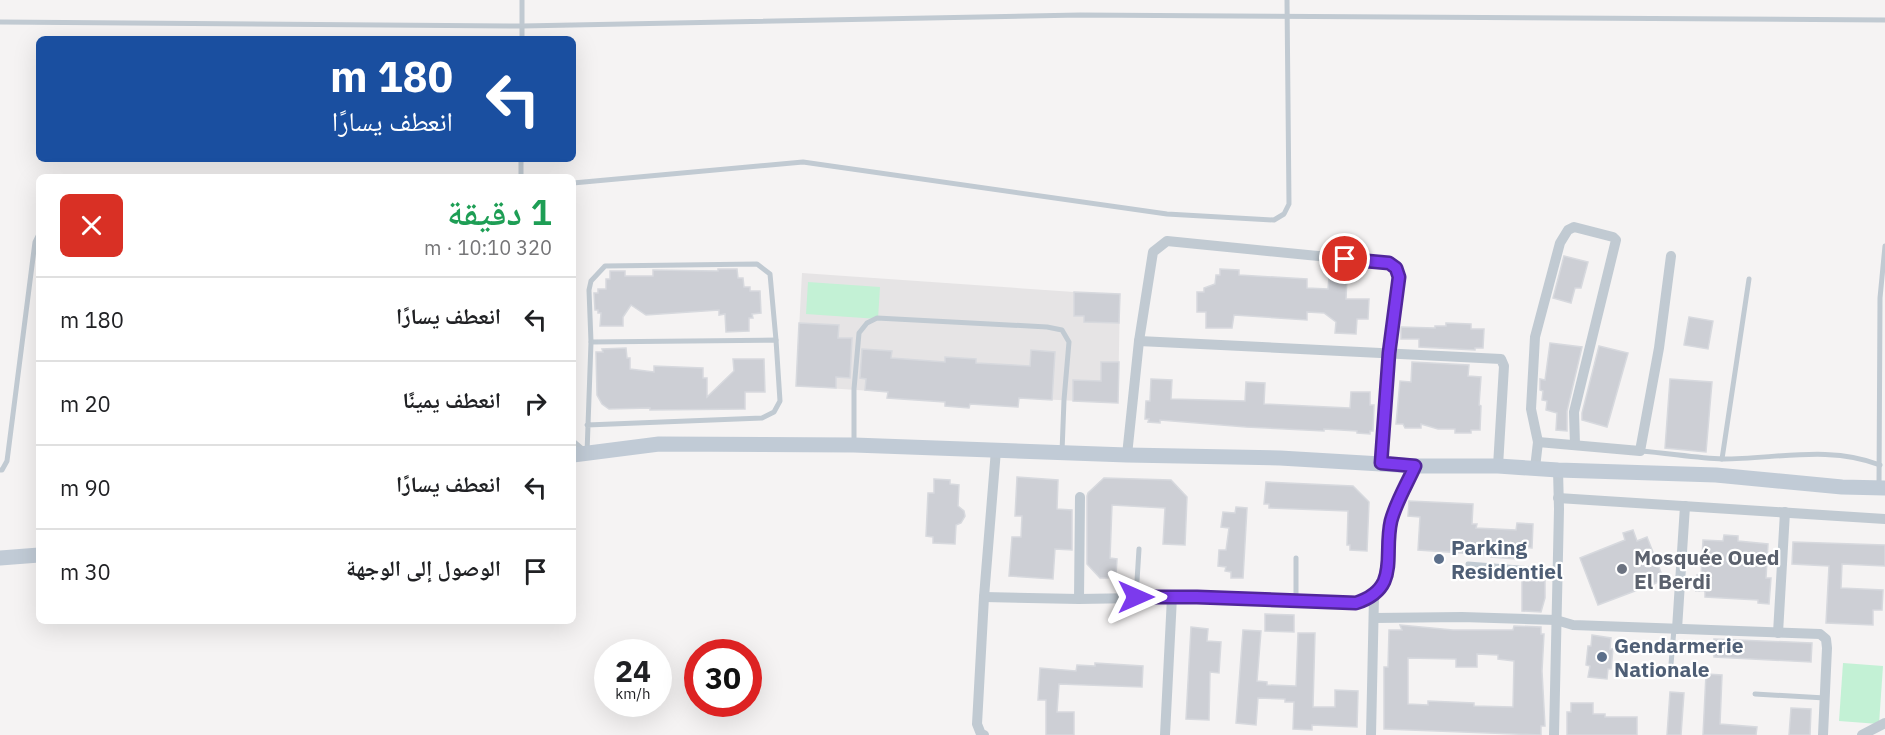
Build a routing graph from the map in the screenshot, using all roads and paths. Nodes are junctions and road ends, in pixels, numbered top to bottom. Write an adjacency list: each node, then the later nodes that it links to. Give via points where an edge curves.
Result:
1 (522, 0): 6 (lane)
2 (1287, 0): 3 (lane)
3 (1288, 16): 4 (lane); 6 (lane, via 1068,15); 8 (lane, via 1289,204 1284,214 1274,220 1167,214 803,162)
4 (1885, 20)
5 (0, 22): 6 (lane)
6 (522, 26): 7 (lane)
7 (522, 36)
8 (576, 183)
9 (36, 240): 28 (lane)
10 (1885, 246): 30 (lane, via 1880,298)
11 (1671, 256): 22 (street)
12 (1749, 279): 27 (lane)
13 (776, 340): 15 (lane); 15 (lane, via 770,274 757,264 605,266 591,281 589,290); 17 (lane, via 780,401 774,412 762,418)
14 (1139, 341): 16 (street); 16 (street, via 1153,252 1167,241 1389,263 1399,277); 25 (street)
15 (591, 342): 17 (lane)
16 (1389, 353): 29 (street); 32 (street, via 1501,359)
17 (587, 425): 24 (lane)
18 (1538, 442): 20 (street); 20 (street, via 1531,409 1535,337 1560,243 1574,227 1616,240 1574,412); 33 (street)
19 (854, 445): 21 (main road); 23 (lane, via 859,333 878,318 1062,330 1070,342); 24 (main road, via 659,444)
20 (1575, 445): 22 (street)
21 (996, 450): 23 (main road); 49 (street)
22 (1640, 450): 27 (lane)
23 (1062, 453): 25 (main road)
24 (580, 454)
25 (1127, 455): 29 (main road)
26 (0, 456): 28 (lane)
27 (1722, 459): 30 (lane, via 1830,454)
28 (7, 461): 34 (lane)
29 (1381, 463): 31 (main road)
30 (1880, 465): 36 (lane)
31 (1415, 466): 32 (main road); 48 (street, via 1391,523 1386,577)
32 (1498, 466): 33 (main road)
33 (1535, 468): 35 (main road)
34 (0, 470)
35 (1558, 470): 36 (main road, via 1716,475); 38 (street)
36 (1882, 488)
37 (1080, 497): 52 (street)
38 (1558, 498): 39 (street); 47 (street)
39 (1685, 506): 40 (street); 56 (street)
40 (1785, 512): 41 (street); 57 (street)
41 (1885, 519)
42 (1138, 549): 50 (lane)
43 (36, 555): 44 (main road)
44 (0, 558)
45 (1296, 558): 53 (lane)
46 (1468, 564): 47 (lane)
47 (1557, 571): 55 (street)
48 (1374, 596): 53 (street, via 1356,603); 54 (street)
49 (984, 597): 52 (street); 62 (street, via 977,724)
50 (1136, 597): 51 (street); 52 (street)
51 (1173, 597): 53 (street); 63 (street)
52 (1079, 599)
53 (1296, 600)
54 (1374, 618): 55 (street); 64 (street)
55 (1556, 620): 56 (street, via 1573,625); 65 (street)
56 (1676, 629): 57 (street); 58 (lane)
57 (1778, 633): 60 (street, via 1820,634 1826,639)
58 (1670, 676)
59 (1755, 694): 60 (lane)
60 (1825, 698): 66 (street)
61 (1885, 723): 67 (street)
62 (984, 735)
63 (1165, 735)
64 (1371, 735)
65 (1554, 735)
66 (1822, 735)
67 (1862, 735)

